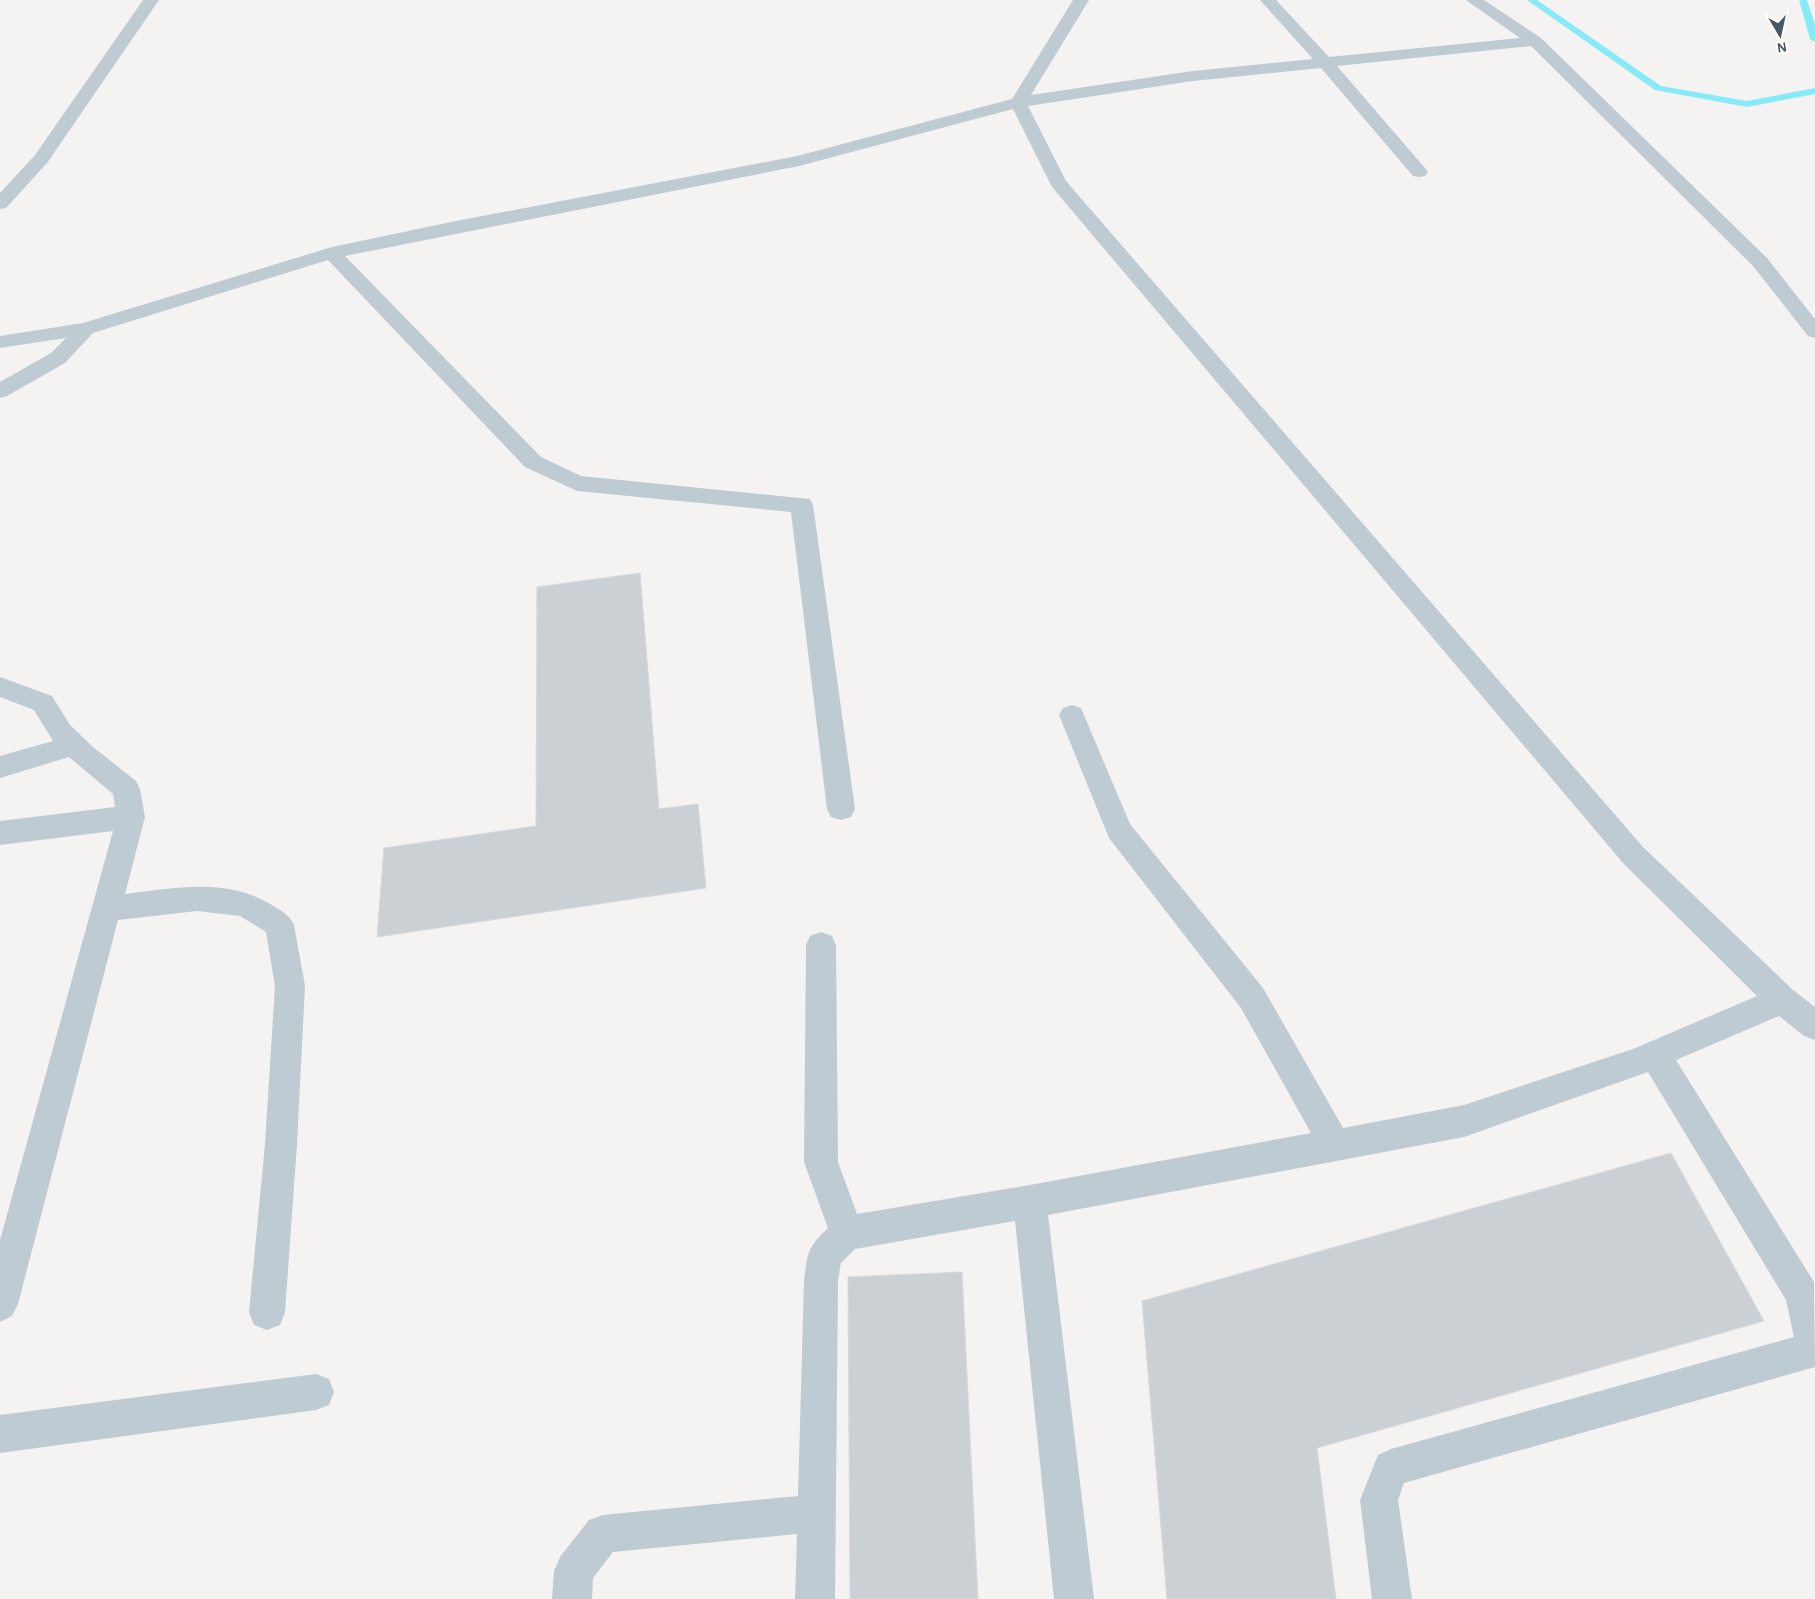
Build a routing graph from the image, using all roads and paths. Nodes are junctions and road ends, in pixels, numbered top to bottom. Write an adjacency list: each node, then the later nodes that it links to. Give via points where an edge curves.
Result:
1 (151, 0): 9 (street, via 41,159)
2 (1081, 0): 7 (street)
3 (1268, 0): 6 (street)
4 (1474, 0): 5 (street)
5 (1535, 42): 6 (street); 12 (street, via 1760,262)
6 (1326, 63): 7 (street, via 1193,76); 8 (street)
7 (1018, 102): 10 (street, via 799,160); 24 (street, via 1058,183 1634,855)
8 (1419, 172)
9 (0, 204)
10 (332, 253): 11 (street); 19 (street, via 533,462 577,483 802,505)
11 (86, 329): 13 (street); 14 (street, via 58,358)
12 (1815, 332)
13 (0, 342)
14 (0, 391)
15 (0, 687): 17 (street, via 42,703)
16 (1072, 715): 27 (street, via 1119,830 1252,998)
17 (74, 746): 18 (street); 20 (street, via 126,789)
18 (0, 767)
19 (841, 809)
20 (131, 817): 21 (street); 22 (street)
21 (0, 833)
22 (107, 908): 30 (street); 31 (street, via 197,898 246,904 279,925 290,986)
23 (821, 945): 29 (street, via 821,1162)
24 (1782, 1000): 25 (street); 26 (street)
25 (1815, 1026)
26 (1655, 1055): 27 (street, via 1464,1122); 32 (street, via 1802,1294)
27 (1335, 1145): 28 (street)
28 (1030, 1202): 29 (street); 38 (street)
29 (848, 1233): 35 (street, via 825,1254 821,1280)
30 (0, 1304)
31 (267, 1312)
32 (1815, 1348): 39 (street, via 1391,1468 1379,1500)
33 (316, 1392): 34 (street)
34 (0, 1434)
35 (817, 1513): 36 (street, via 603,1534 574,1571); 37 (street)
36 (572, 1599)
37 (816, 1599)
38 (1074, 1599)
39 (1392, 1599)

